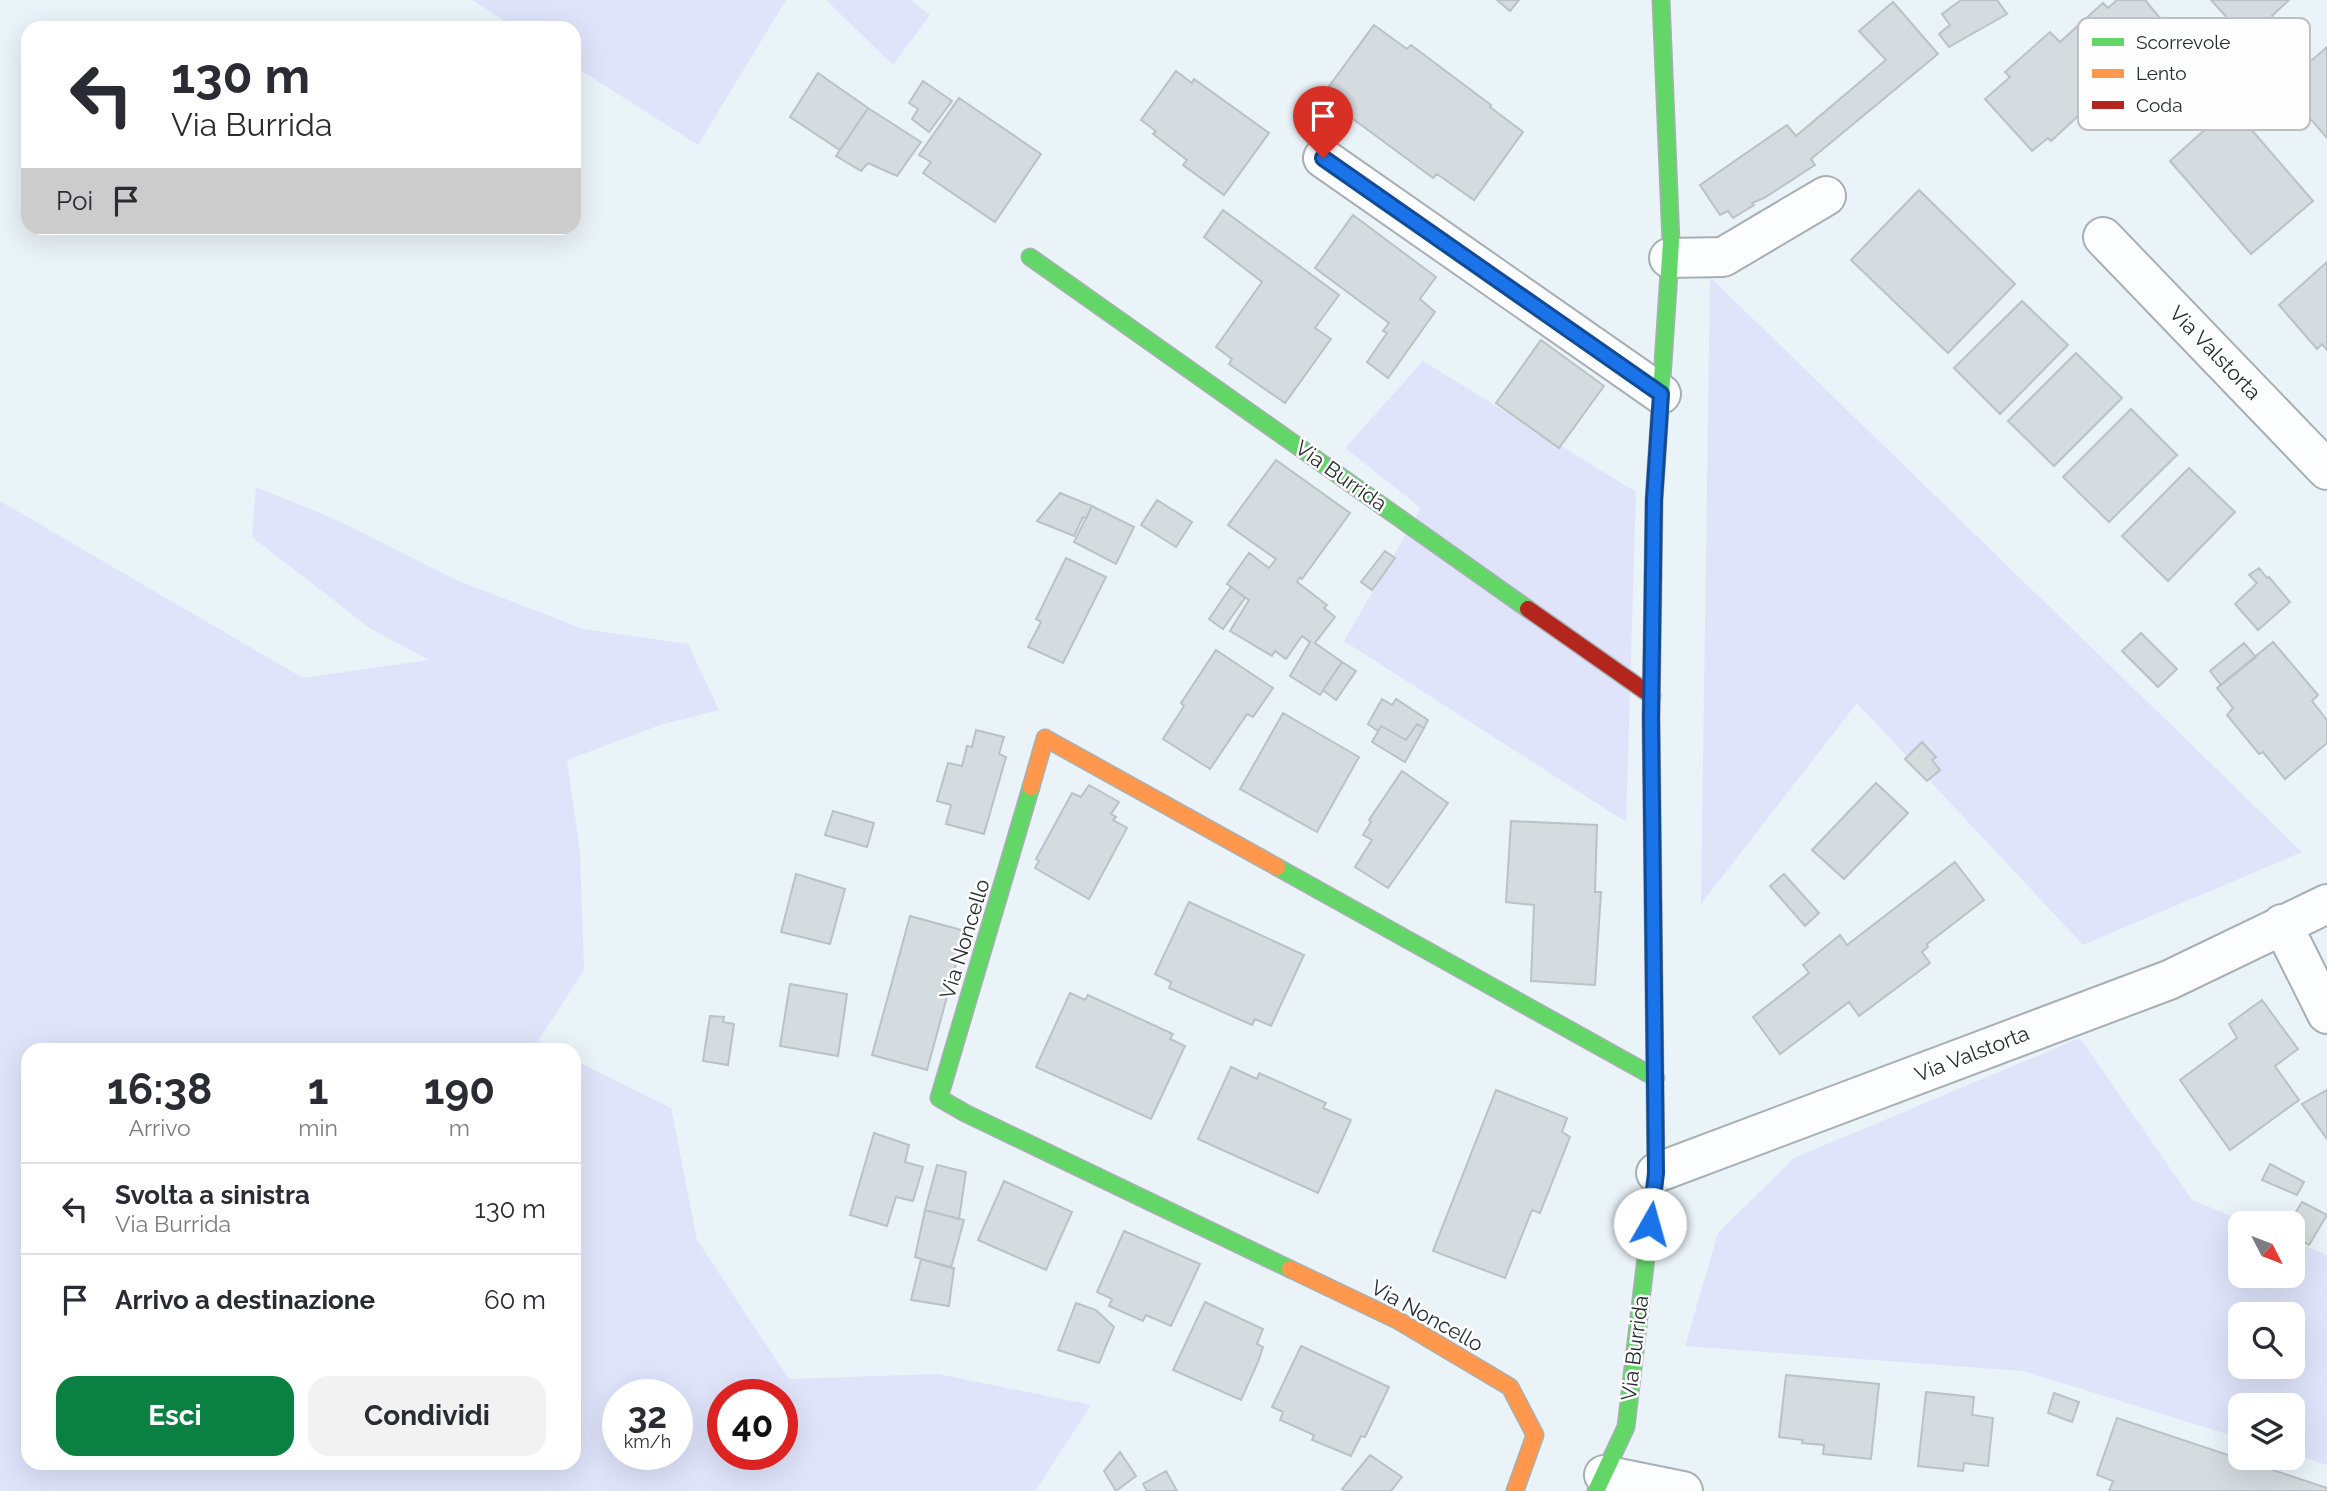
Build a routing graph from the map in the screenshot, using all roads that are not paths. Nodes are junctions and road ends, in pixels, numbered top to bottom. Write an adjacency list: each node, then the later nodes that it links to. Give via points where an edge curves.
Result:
1 (1661, 0): 6 (street, Via Burrida)
2 (1323, 158): 7 (street)
3 (1826, 196): 6 (street, via 1723,257)
4 (2103, 237): 8 (street, Via Valstorta)
5 (1030, 257): 9 (street, Via Burrida)
6 (1669, 258): 7 (street, Via Burrida)
7 (1661, 394): 9 (street, Via Burrida, via 1654,500)
8 (2327, 470)
9 (1652, 696): 13 (street, Via Burrida)
10 (2327, 904): 11 (street, Via Valstorta)
11 (2283, 924): 12 (street); 14 (street, Via Valstorta, via 2169,980)
12 (2327, 1014)
13 (1656, 1078): 14 (street, Via Burrida); 16 (street, Via Noncello, via 1045,738 939,1098 1399,1321 1510,1387 1535,1435)
14 (1656, 1173): 15 (street, Via Burrida, via 1626,1427)
15 (1600, 1483): 17 (street)
16 (1515, 1491)
17 (1683, 1491)

